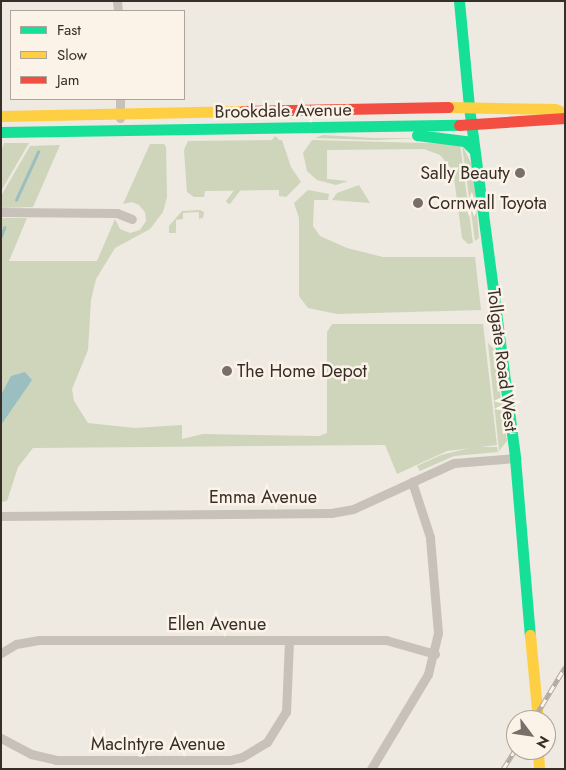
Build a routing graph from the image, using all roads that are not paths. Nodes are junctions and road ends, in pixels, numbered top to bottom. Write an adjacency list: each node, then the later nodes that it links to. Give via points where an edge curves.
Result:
1 (460, 1): 3 (main road, Tollgate Road West)
2 (120, 100): 5 (street)
3 (469, 107): 4 (main road, Brookdale Avenue); 5 (main road, Brookdale Avenue); 8 (main road, Tollgate Road West)
4 (565, 112)
5 (120, 114): 6 (main road, Brookdale Avenue); 10 (street)
6 (1, 116)
7 (565, 118): 8 (main road, Brookdale Avenue)
8 (471, 124): 9 (main road, Brookdale Avenue); 12 (main road, Tollgate Road West)
9 (354, 128): 10 (main road, Brookdale Avenue); 12 (main road, via 373,136 448,137 465,142)
10 (120, 131): 11 (main road, Brookdale Avenue)
11 (1, 132)
12 (474, 150): 15 (main road, Tollgate Road West)
13 (1, 212): 14 (street, via 117,213)
14 (132, 219)
15 (514, 458): 16 (street, Emma Avenue, via 459,462); 21 (main road, Tollgate Road West)
16 (412, 482): 17 (street, Emma Avenue, via 353,509 331,513); 20 (street, via 434,560 438,633)
17 (1, 516)
18 (289, 640): 19 (street, Ellen Avenue, via 39,640 16,644); 20 (street, Ellen Avenue, via 386,640); 22 (street, MacIntyre Avenue, via 286,712 267,742 242,757 230,760 56,760 28,753)
19 (1, 653)
20 (435, 654): 23 (street, via 424,680)
21 (537, 710)
22 (1, 738)
23 (372, 769)

